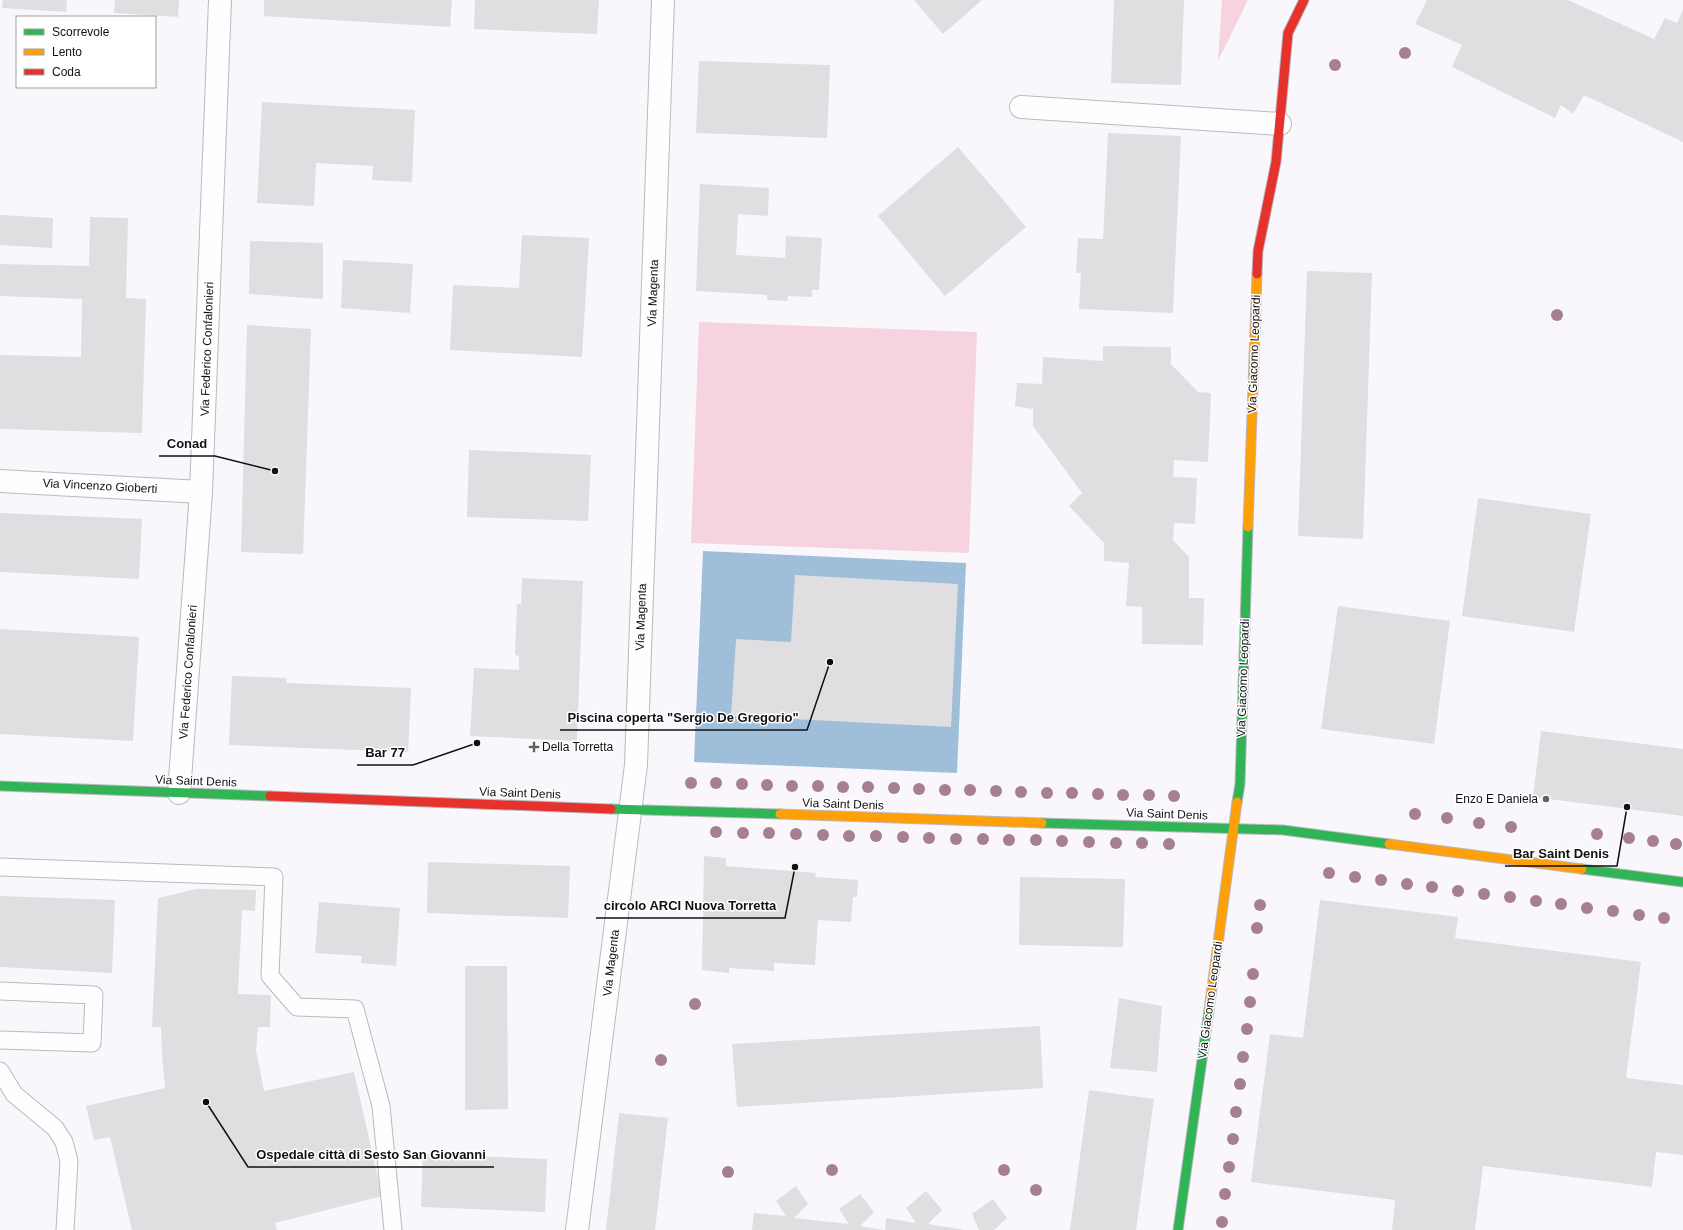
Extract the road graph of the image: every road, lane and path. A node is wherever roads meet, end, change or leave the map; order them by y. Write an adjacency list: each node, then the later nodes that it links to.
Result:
1 (220, 0): 7 (street, Via Federico Confalonieri)
2 (663, 0): 10 (street, Via Magenta)
3 (1304, 0): 5 (street, Via Giacomo Leopardi)
4 (1021, 107): 5 (street)
5 (1280, 124): 11 (street, Via Giacomo Leopardi)
6 (0, 481): 7 (street, Via Vincenzo Gioberti)
7 (201, 492): 9 (street, Via Federico Confalonieri)
8 (0, 786): 9 (street, Via Saint Denis)
9 (179, 792): 10 (street, Via Saint Denis)
10 (631, 809): 11 (street, Via Saint Denis); 19 (street, Via Magenta)
11 (1234, 828): 13 (street, Via Saint Denis); 20 (street, Via Giacomo Leopardi)
12 (0, 867): 18 (lane)
13 (1683, 882)
14 (0, 991): 15 (lane)
15 (0, 1040)
16 (0, 1071): 17 (lane)
17 (65, 1230)
18 (393, 1230)
19 (577, 1230)
20 (1178, 1230)

